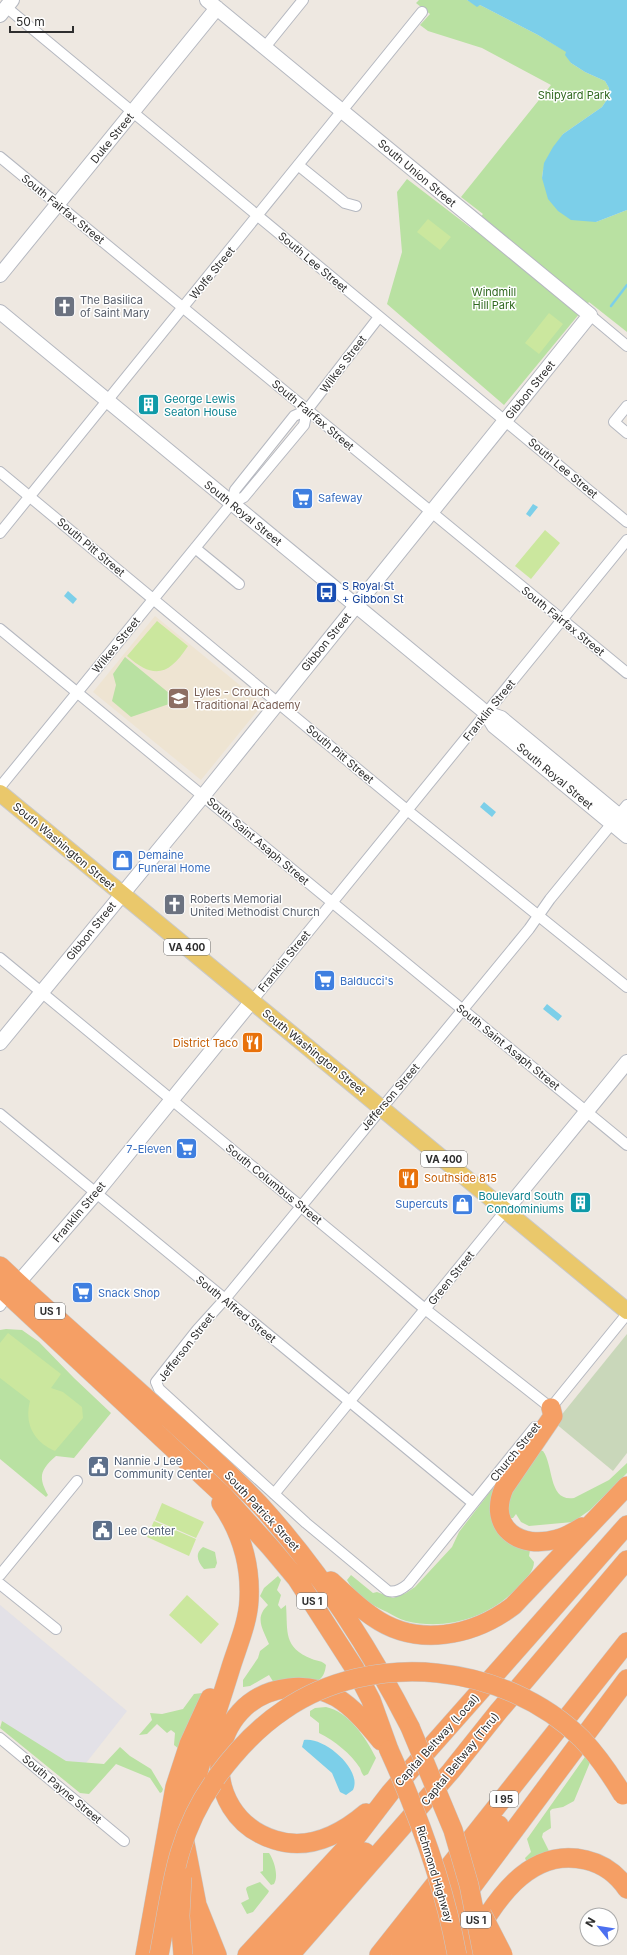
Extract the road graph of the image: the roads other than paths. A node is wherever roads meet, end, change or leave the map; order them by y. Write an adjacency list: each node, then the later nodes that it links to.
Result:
1 (303, 0): 5 (street)
2 (216, 3): 5 (street, South Union Street); 7 (street, Duke Street)
3 (5, 6): 7 (street, South Lee Street)
4 (422, 12): 6 (street, Wolfe Street)
5 (265, 47): 6 (street, South Union Street)
6 (342, 111): 9 (street, Wolfe Street); 16 (street, South Union Street)
7 (132, 113): 10 (street, Duke Street); 12 (street, South Lee Street)
8 (0, 157): 10 (street, South Fairfax Street)
9 (298, 165): 11 (street); 12 (street, Wolfe Street)
10 (58, 204): 13 (street, Duke Street); 14 (street, South Fairfax Street)
11 (356, 206)
12 (258, 215): 14 (street, Wolfe Street); 17 (street, South Lee Street)
13 (0, 275)
14 (183, 308): 19 (street, Wolfe Street); 21 (street, South Fairfax Street)
15 (0, 312): 19 (street, South Royal Street)
16 (590, 315): 18 (street, South Union Street); 22 (street, Gibbon Street)
17 (379, 317): 21 (street, Wilkes Street); 22 (street, South Lee Street)
18 (627, 346)
19 (107, 401): 25 (street, Wolfe Street); 26 (street, South Royal Street)
20 (627, 406): 23 (street)
21 (308, 410): 26 (street, Wilkes Street); 27 (street, South Fairfax Street)
22 (506, 420): 27 (street, Gibbon Street); 28 (street, South Lee Street)
23 (627, 433)
24 (0, 472): 25 (street, South Pitt Street)
25 (30, 497): 29 (street, Wolfe Street); 33 (street, South Pitt Street)
26 (232, 504): 31 (street, Wilkes Street); 34 (street, South Royal Street)
27 (431, 512): 34 (street, Gibbon Street); 35 (street, South Fairfax Street)
28 (627, 522)
29 (0, 533)
30 (627, 540): 35 (street, Franklin Street)
31 (195, 548): 32 (street); 33 (street, Wilkes Street)
32 (239, 584)
33 (153, 600): 38 (street, Wilkes Street); 39 (street, South Pitt Street)
34 (356, 606): 39 (street, Gibbon Street); 40 (street, South Royal Street)
35 (562, 620): 37 (street, South Fairfax Street); 40 (street, Franklin Street)
36 (0, 629): 38 (street, South Saint Asaph Street)
37 (627, 673)
38 (77, 693): 41 (street, Wilkes Street); 43 (street, South Saint Asaph Street)
39 (278, 702): 43 (street, Gibbon Street); 44 (street, South Pitt Street)
40 (486, 713): 44 (street, Franklin Street); 45 (street, South Royal Street)
41 (0, 787)
42 (0, 793): 47 (main road, South Washington Street / VA 400)
43 (203, 796): 47 (street, Gibbon Street); 48 (street, South Saint Asaph Street)
44 (407, 810): 48 (street, Franklin Street); 49 (street, South Pitt Street)
45 (621, 816): 46 (street, South Royal Street); 49 (street, Jefferson Street)
46 (627, 836)
47 (122, 894): 52 (street, Gibbon Street); 53 (main road, South Washington Street / VA 400)
48 (332, 902): 53 (street, Franklin Street); 54 (street, South Saint Asaph Street)
49 (540, 916): 51 (street, South Pitt Street); 54 (street, Jefferson Street)
50 (0, 958): 52 (street, South Columbus Street)
51 (627, 987)
52 (41, 993): 55 (street, Gibbon Street); 57 (street, South Columbus Street)
53 (252, 1001): 57 (street, Franklin Street); 58 (main road, South Washington Street / VA 400)
54 (462, 1010): 58 (street, Jefferson Street); 59 (street, South Saint Asaph Street)
55 (0, 1043)
56 (627, 1062): 59 (street, Green Street)
57 (171, 1100): 62 (street, Franklin Street); 63 (street, South Columbus Street)
58 (381, 1107): 63 (street, Jefferson Street); 64 (main road, South Washington Street / VA 400)
59 (586, 1111): 61 (street, South Saint Asaph Street); 64 (street, Green Street)
60 (0, 1114): 62 (street, South Alfred Street)
61 (627, 1145)
62 (96, 1193): 66 (street, Franklin Street); 67 (street, South Alfred Street)
63 (300, 1206): 67 (street, Jefferson Street); 68 (street, South Columbus Street)
64 (506, 1210): 68 (street, Green Street); 69 (main road, South Washington Street / VA 400)
65 (0, 1266): 66 (highway, South Patrick Street / US 1)
66 (7, 1293): 73 (highway, South Patrick Street / US 1); 80 (highway, South Patrick Street / US 1)
67 (225, 1299): 70 (street, Jefferson Street); 71 (street, South Alfred Street)
68 (425, 1309): 71 (street, Green Street); 72 (street, South Columbus Street)
69 (627, 1313): 72 (street, Church Street)
70 (159, 1389): 76 (street, South Patrick Street)
71 (350, 1402): 76 (street, Green Street); 77 (street, South Alfred Street)
72 (551, 1408): 77 (street, Church Street); 78 (highway)
73 (201, 1475): 91 (highway, South Patrick Street / US 1); 94 (highway)
74 (77, 1481): 82 (street)
75 (627, 1486): 78 (highway)
76 (274, 1494): 84 (street, South Patrick Street)
77 (473, 1503): 84 (street, Church Street)
78 (602, 1512): 80 (highway)
79 (627, 1525): 95 (highway, Capital Beltway (Local))
80 (301, 1553): 99 (highway, South Patrick Street / US 1, bridge)
81 (627, 1560): 89 (highway, Capital Beltway (Thru))
82 (0, 1575)
83 (0, 1584): 85 (street)
84 (401, 1589)
85 (56, 1629)
86 (627, 1642): 109 (highway, I 95)
87 (627, 1646): 110 (highway)
88 (627, 1679): 92 (highway, I 95)
89 (498, 1712): 107 (highway); 108 (highway, Capital Beltway (Thru))
90 (0, 1738): 98 (street, South Payne Street)
91 (389, 1750): 95 (highway); 113 (highway, Richmond Highway / US 1, bridge)
92 (556, 1773): 111 (highway, I 95); 112 (highway)
93 (213, 1783): 96 (highway, bridge); 102 (highway, bridge); 103 (highway, bridge)
94 (184, 1787): 97 (highway, bridge); 101 (highway)
95 (390, 1793): 106 (highway, Capital Beltway (Local))
96 (627, 1802)
97 (184, 1838): 104 (highway); 105 (highway)
98 (124, 1841)
99 (469, 1885): 115 (highway, US 1, bridge); 116 (highway, bridge)
100 (627, 1889): 114 (highway, bridge)
101 (144, 1955)
102 (159, 1955)
103 (183, 1955)
104 (198, 1955)
105 (217, 1955)
106 (247, 1955)
107 (267, 1955)
108 (290, 1955)
109 (379, 1955)
110 (401, 1955)
111 (422, 1955)
112 (440, 1955)
113 (457, 1955)
114 (464, 1955)
115 (482, 1955)
116 (503, 1955)

